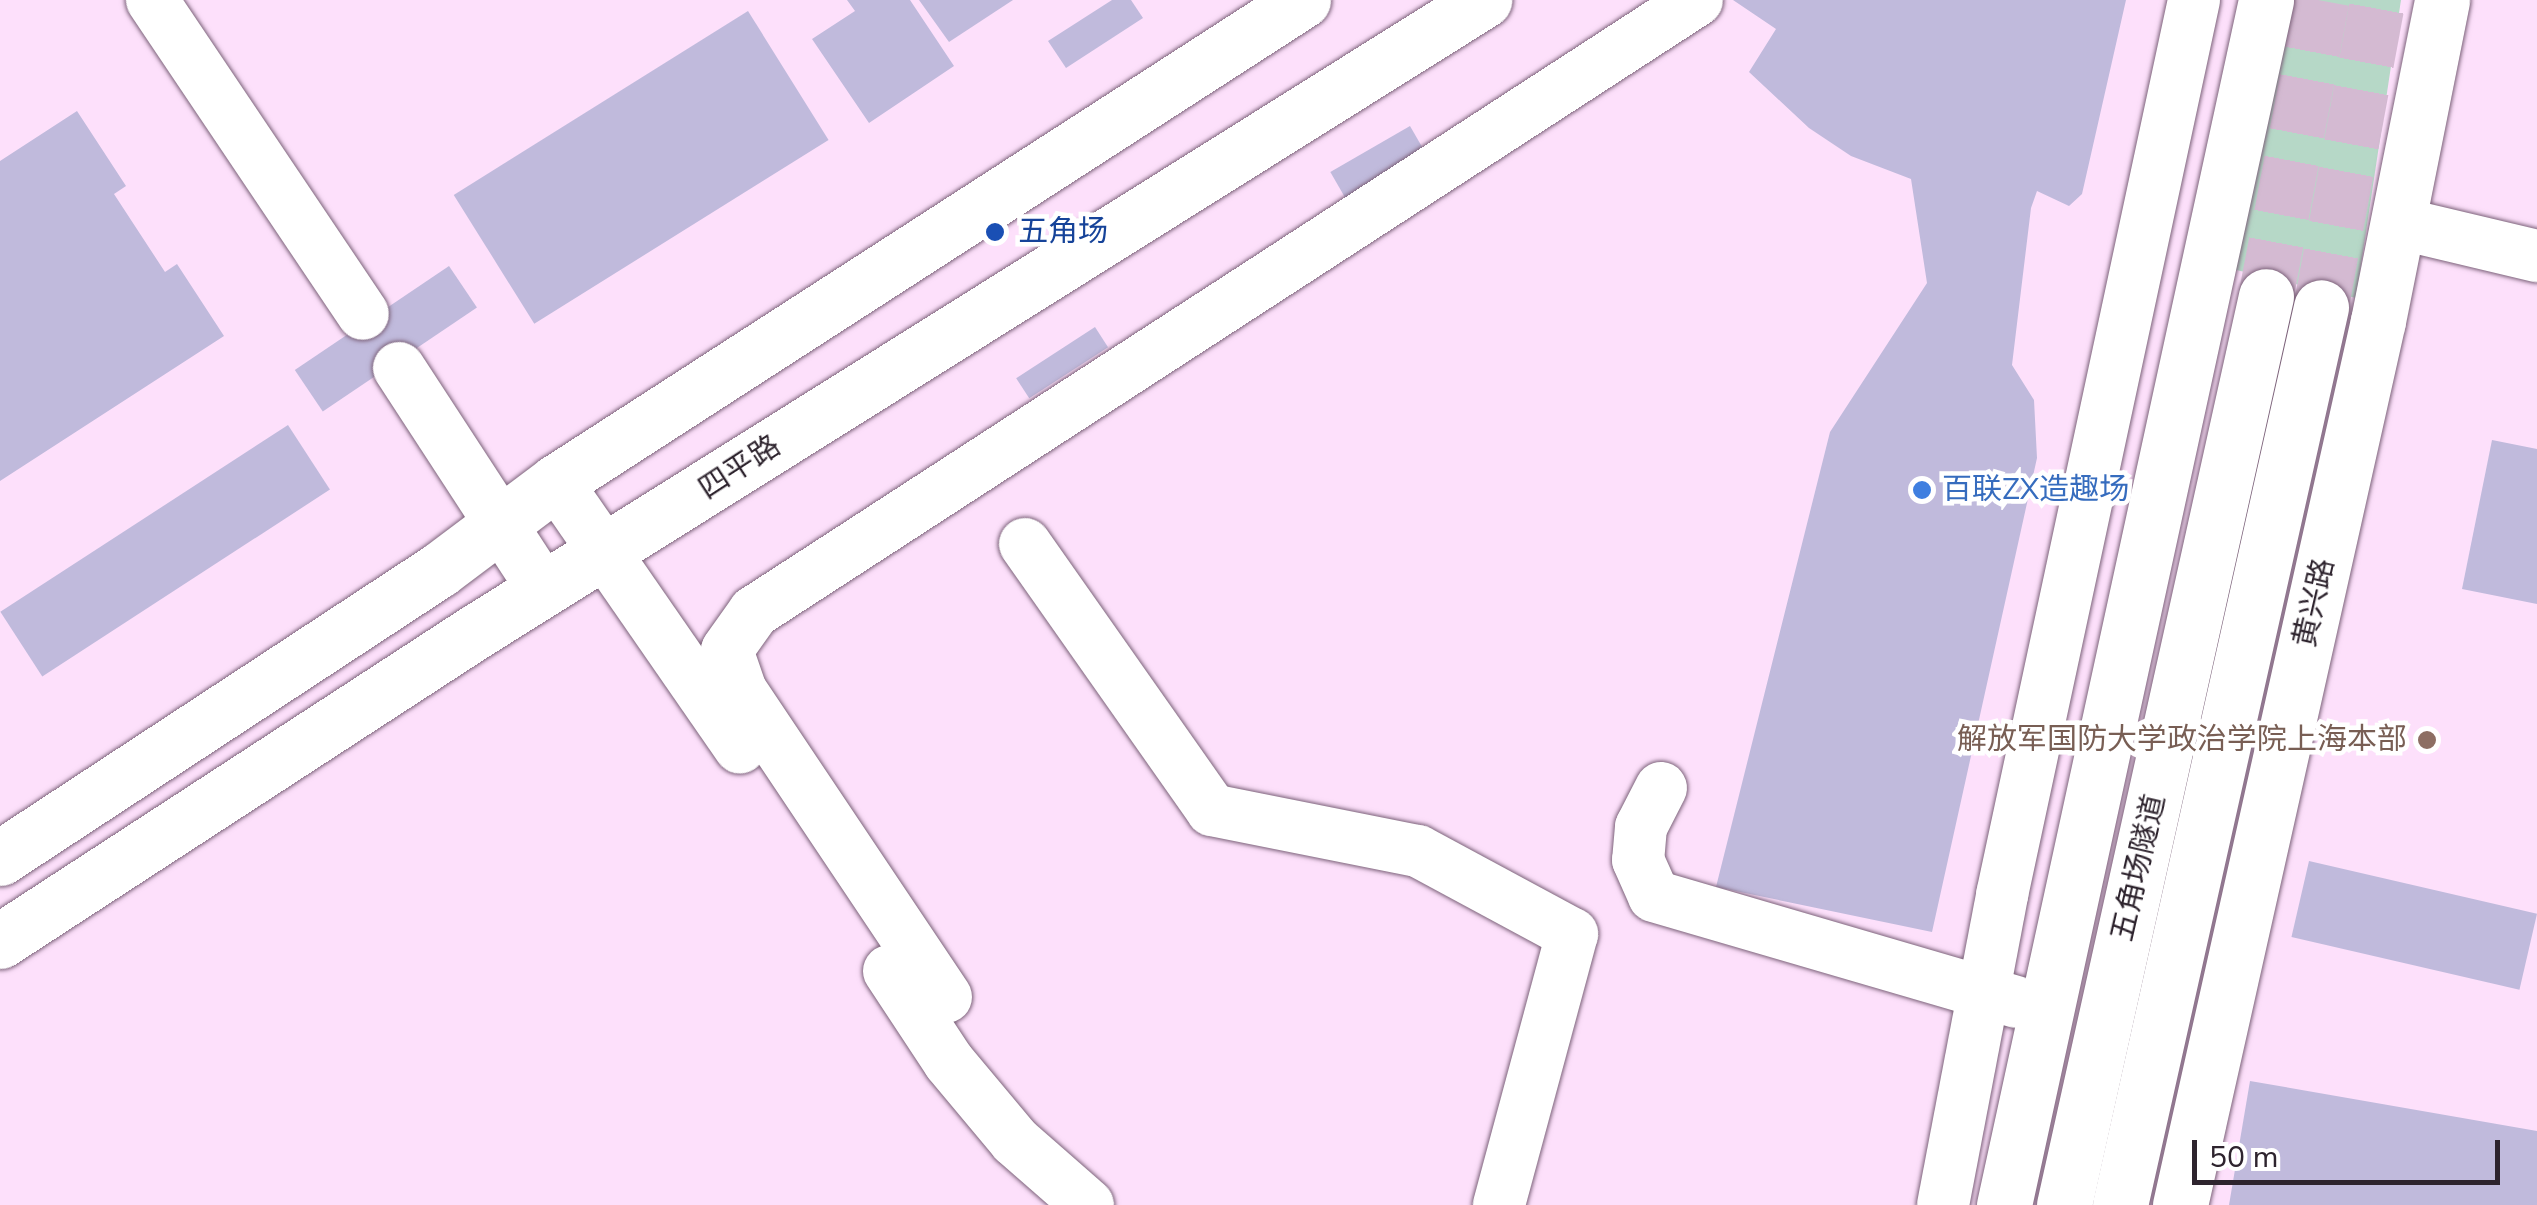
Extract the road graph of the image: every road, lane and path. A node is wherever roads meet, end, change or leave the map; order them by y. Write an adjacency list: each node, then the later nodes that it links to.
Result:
1 (152, 0): 12 (lane)
2 (1303, 0): 14 (main road)
3 (1484, 0): 17 (main road, 四平路)
4 (1698, 0): 23 (lane)
5 (2194, 0): 22 (lane)
6 (2266, 0): 24 (main road)
7 (2442, 0): 8 (main road, 黄兴路)
8 (2398, 222): 9 (lane); 31 (main road, 黄兴路)
9 (2537, 256)
10 (2266, 296): 29 (main road, 五角场隧道)
11 (2321, 307): 30 (main road, 五角场隧道)
12 (363, 314)
13 (398, 368): 15 (lane)
14 (556, 482): 15 (main road); 17 (lane)
15 (501, 523): 18 (lane); 20 (main road)
16 (1025, 544): 26 (lane)
17 (610, 552): 18 (main road, 四平路); 25 (lane)
18 (543, 589): 21 (main road, 四平路)
19 (1661, 788): 22 (lane)
20 (0, 858)
21 (0, 941)
22 (1983, 993): 24 (lane); 27 (lane)
23 (946, 997)
24 (2046, 1011): 28 (main road)
25 (1088, 1205)
26 (1500, 1205)
27 (1943, 1205)
28 (2004, 1205)
29 (2064, 1205)
30 (2120, 1205)
31 (2180, 1205)

